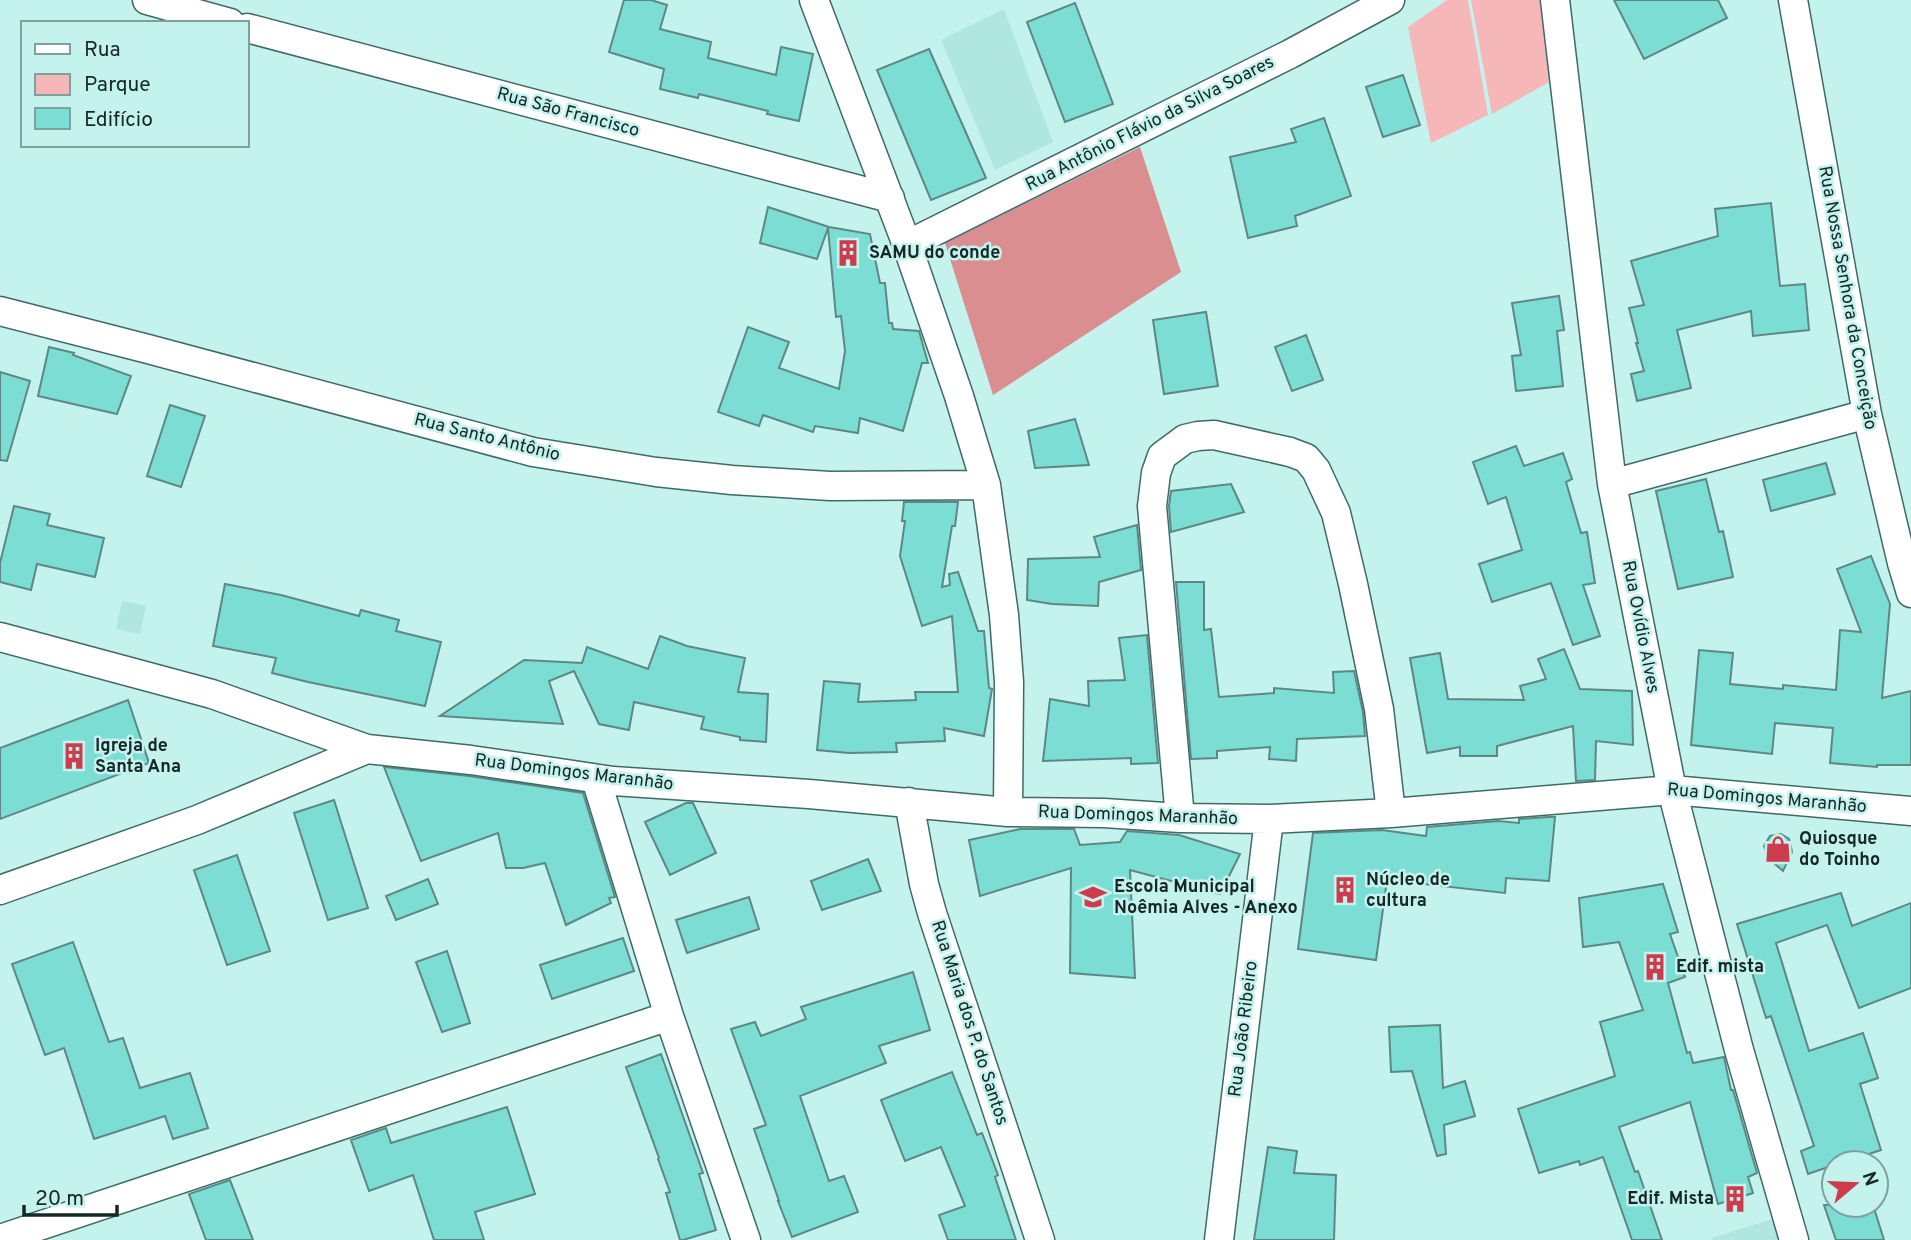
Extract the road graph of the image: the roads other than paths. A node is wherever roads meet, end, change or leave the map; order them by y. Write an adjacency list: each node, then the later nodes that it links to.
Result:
1 (147, 0): 6 (street)
2 (814, 0): 8 (street)
3 (1390, 0): 9 (street, Rua Antônio Flávio da Silva Soares)
4 (1555, 0): 12 (street, Rua Ovídio Alves)
5 (1793, 0): 11 (street, Rua Nossa Senhora da Conceição)
6 (223, 21)
7 (248, 27): 8 (street, Rua São Francisco)
8 (890, 198): 9 (street)
9 (907, 245): 13 (street)
10 (0, 311): 13 (street, Rua Santo Antônio)
11 (1867, 414): 12 (street); 14 (street, Rua Nossa Senhora da Conceição)
12 (1612, 484): 18 (street, Rua Ovídio Alves)
13 (986, 485): 21 (street)
14 (1911, 593)
15 (0, 636): 16 (street, Rua Domingos Maranhão)
16 (367, 749): 17 (street, Rua Domingos Maranhão); 25 (street)
17 (596, 779): 19 (street, Rua Domingos Maranhão); 26 (street)
18 (1672, 789): 20 (street, Rua Domingos Maranhão); 22 (street, Rua Domingos Maranhão); 31 (street, Rua Ovídio Alves)
19 (909, 802): 21 (street, Rua Domingos Maranhão); 29 (street, Rua Maria dos P. do Santos)
20 (1911, 811)
21 (1008, 812): 23 (street, Rua Domingos Maranhão)
22 (1391, 813): 23 (street); 24 (street, Rua Domingos Maranhão)
23 (1180, 818): 24 (street, Rua Domingos Maranhão)
24 (1269, 818): 30 (street, Rua João Ribeiro)
25 (0, 890)
26 (669, 1016): 27 (street); 28 (street)
27 (0, 1239)
28 (746, 1240)
29 (1040, 1240)
30 (1219, 1240)
31 (1794, 1240)

